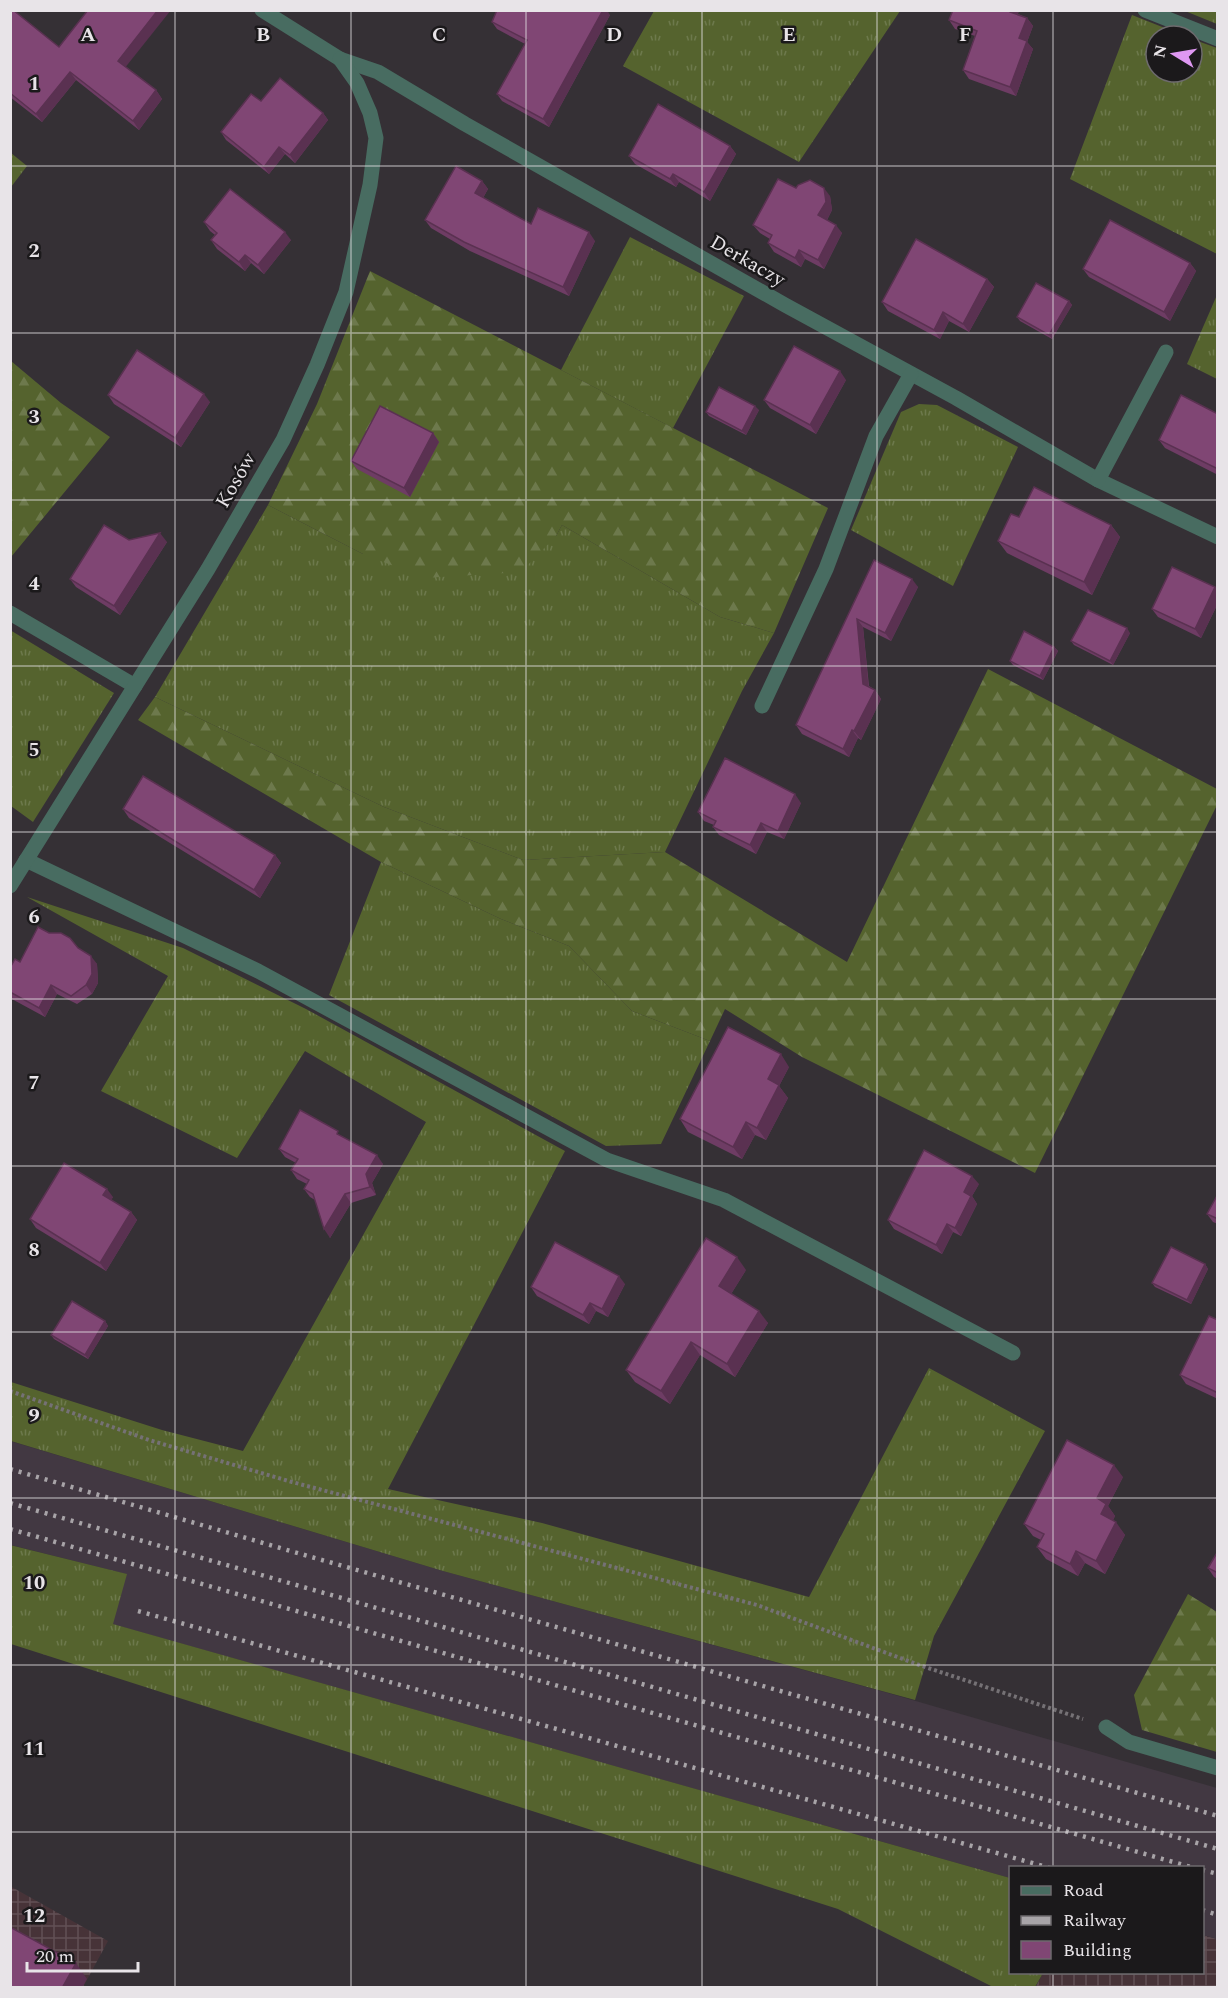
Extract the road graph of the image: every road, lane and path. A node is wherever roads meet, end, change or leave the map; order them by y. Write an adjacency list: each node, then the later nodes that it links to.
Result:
1 (262, 10): 4 (street, Derkaczy)
2 (1146, 10): 3 (street)
3 (1218, 39)
4 (340, 60): 6 (street, Derkaczy); 10 (street, Kosów)
5 (1166, 352): 7 (street)
6 (911, 374): 7 (street, Derkaczy); 11 (street)
7 (1098, 480): 8 (street, Derkaczy)
8 (1218, 537)
9 (10, 613): 10 (street)
10 (135, 686): 12 (street, Kosów)
11 (762, 706)
12 (26, 860): 13 (street, Kosów); 14 (street)
13 (10, 886)
14 (1013, 1353)
15 (10, 1391): 16 (path)
16 (1106, 1727): 17 (street)
17 (1218, 1768)

